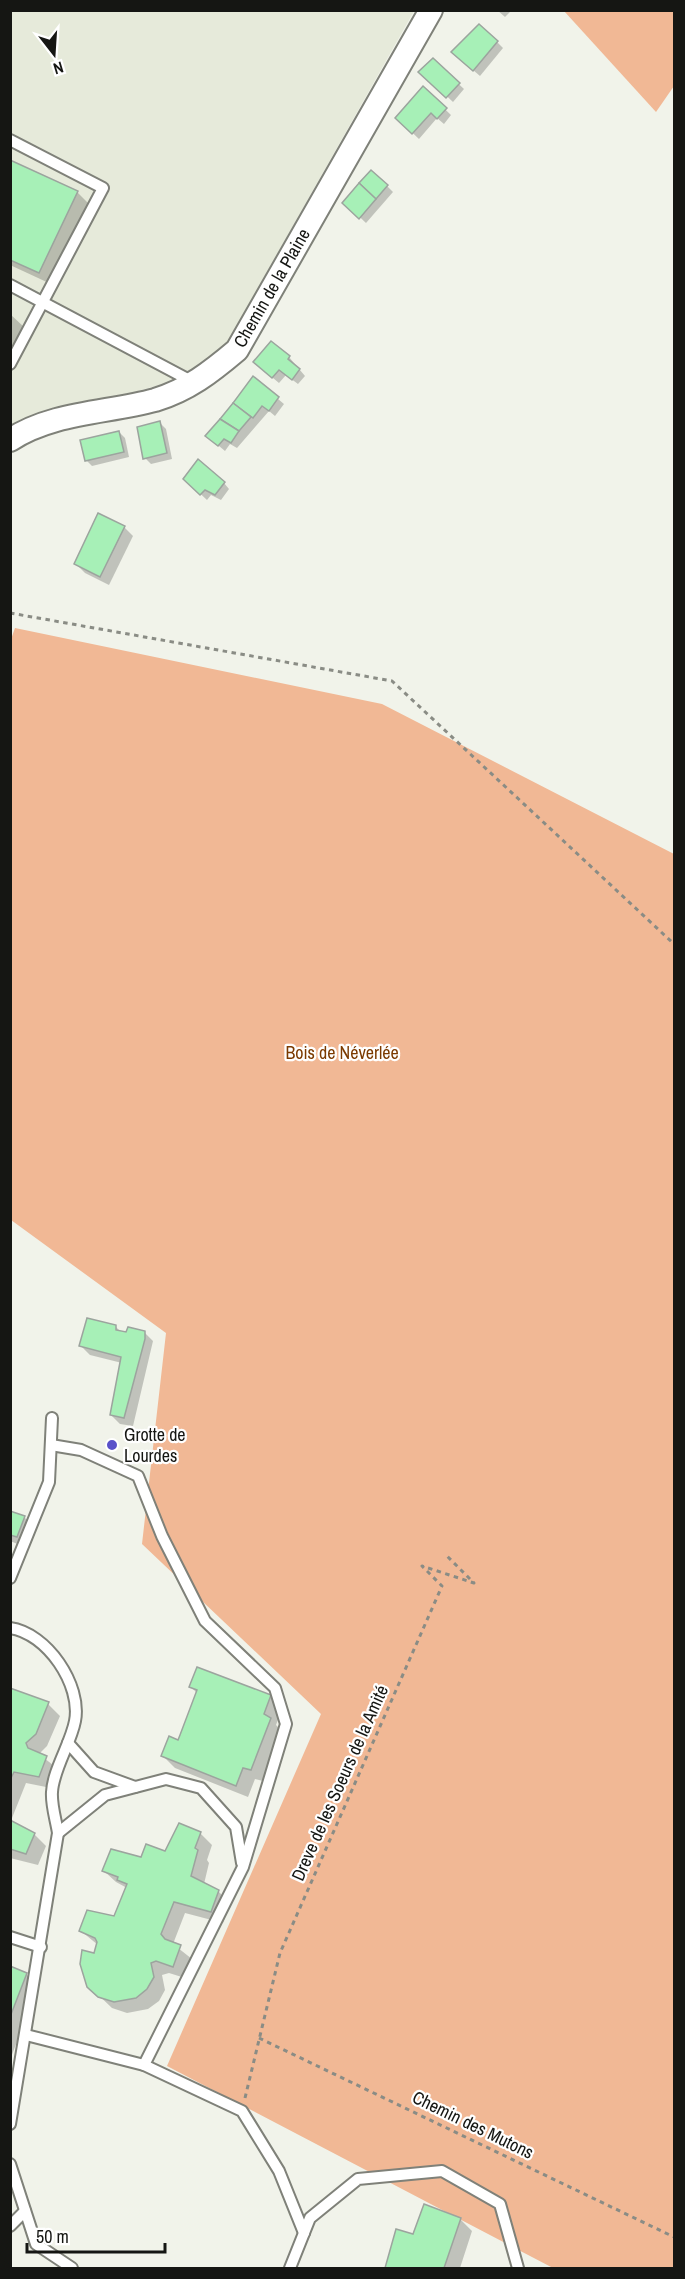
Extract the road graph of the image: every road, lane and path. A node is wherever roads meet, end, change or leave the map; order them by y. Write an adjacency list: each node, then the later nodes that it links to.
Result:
1 (431, 10): 6 (street, Chemin de la Plaine)
2 (10, 141): 4 (lane)
3 (10, 285): 4 (lane)
4 (45, 302): 5 (lane); 6 (lane)
5 (10, 364)
6 (196, 384): 7 (street, Chemin de la Plaine)
7 (10, 440)
8 (10, 613): 9 (path)
9 (675, 944)
10 (52, 1418): 11 (lane)
11 (51, 1445): 13 (lane); 18 (lane)
12 (447, 1556): 22 (path, Dreve de les Soeurs de la Amité)
13 (10, 1578)
14 (10, 1628): 15 (lane)
15 (68, 1743): 16 (lane); 17 (lane)
16 (135, 1787): 17 (lane); 18 (lane)
17 (58, 1833): 20 (lane)
18 (243, 1867): 23 (lane)
19 (10, 1937): 20 (lane)
20 (41, 1947): 21 (lane)
21 (26, 2034): 23 (lane); 25 (lane)
22 (260, 2038): 24 (path, Dreve de les Soeurs de la Amité); 30 (path, Chemin des Mutons)
23 (144, 2065): 24 (lane)
24 (242, 2111): 29 (lane)
25 (10, 2124)
26 (10, 2164): 27 (lane)
27 (25, 2211): 28 (lane); 31 (lane)
28 (10, 2226)
29 (304, 2233): 32 (lane); 33 (lane)
30 (675, 2237)
31 (72, 2268)
32 (290, 2268)
33 (518, 2268)

